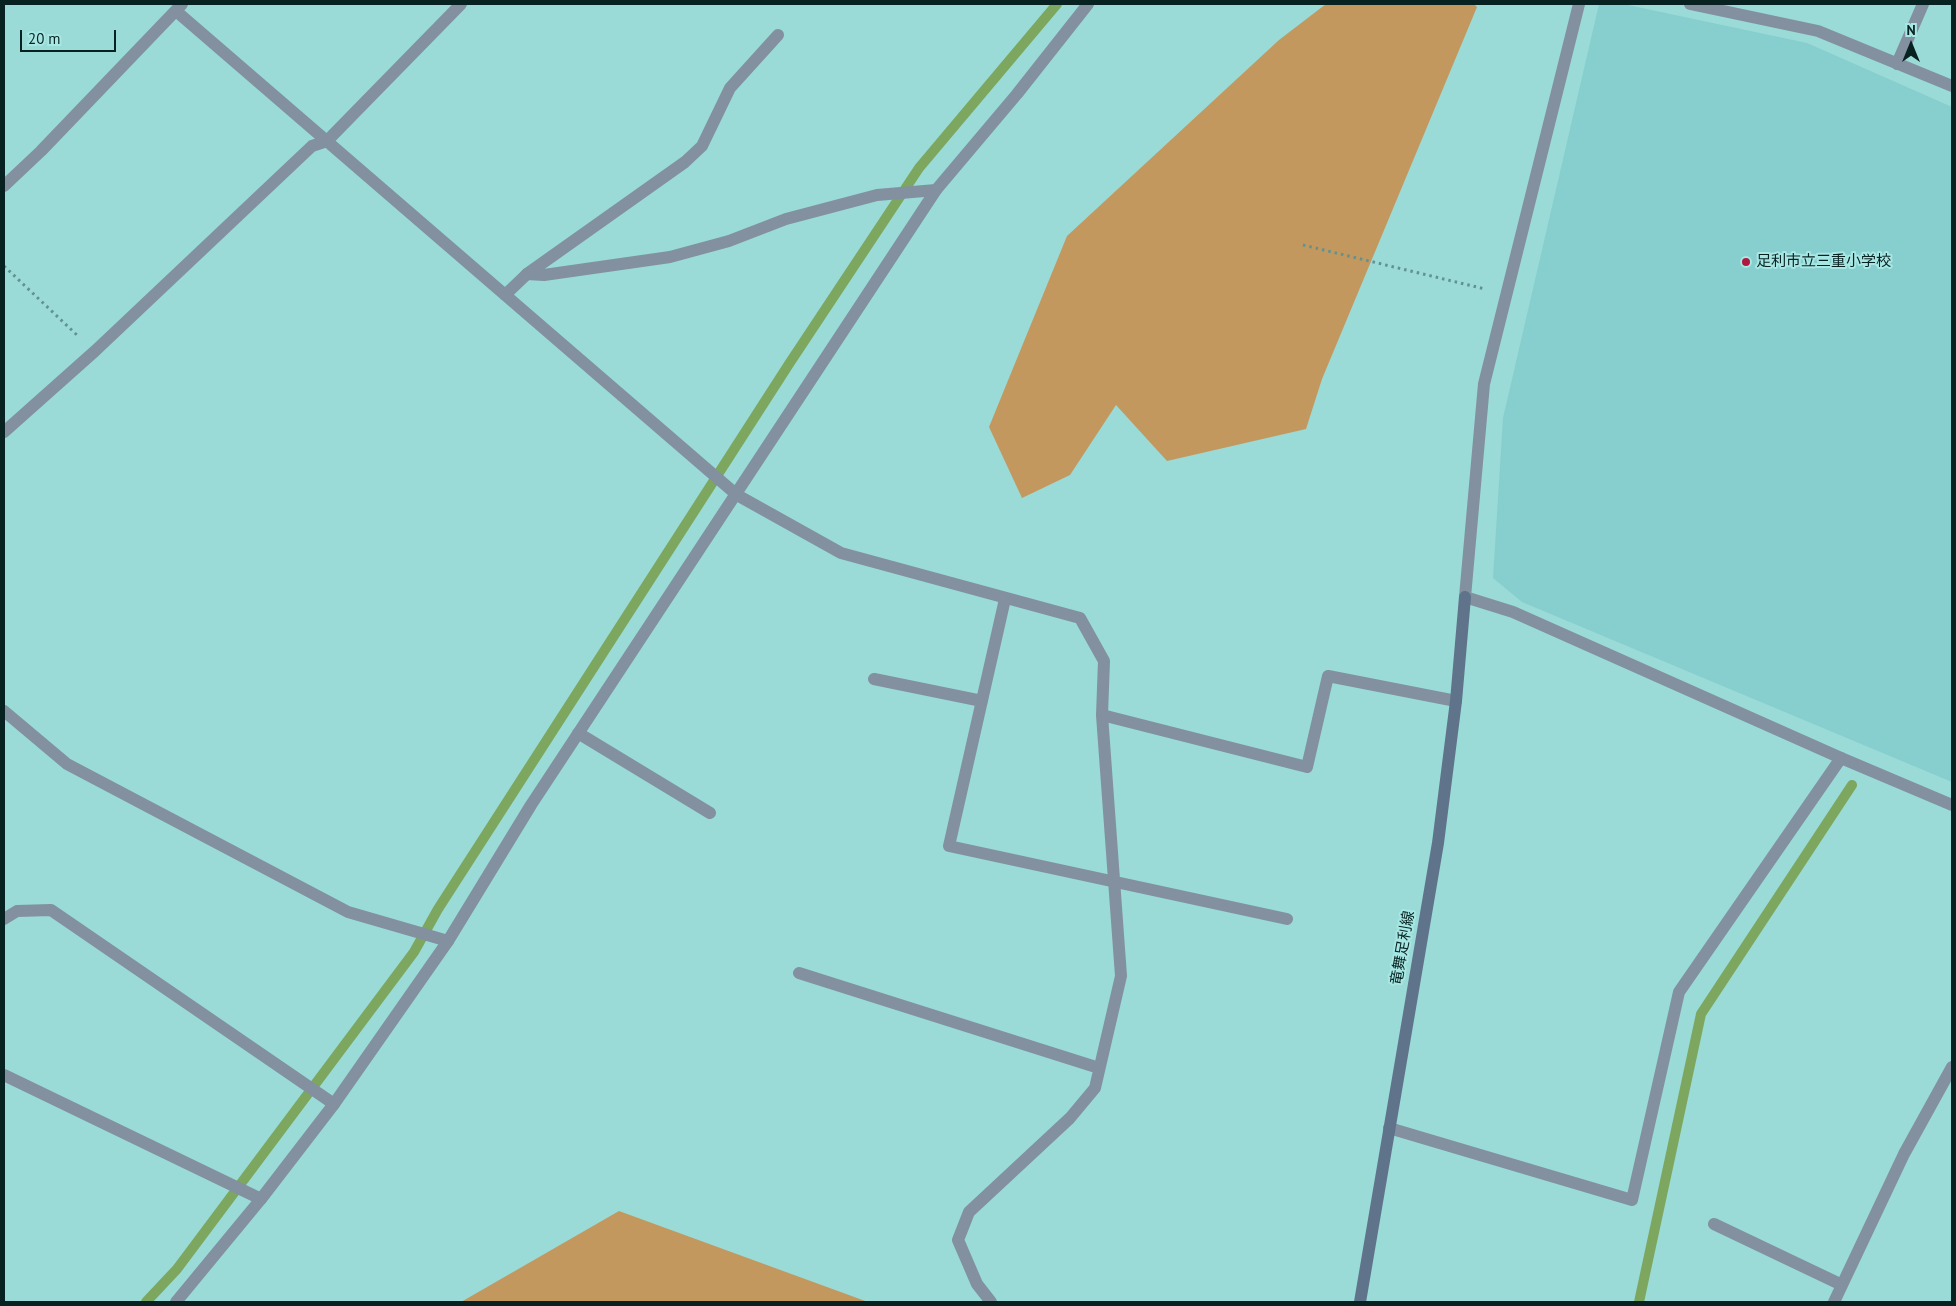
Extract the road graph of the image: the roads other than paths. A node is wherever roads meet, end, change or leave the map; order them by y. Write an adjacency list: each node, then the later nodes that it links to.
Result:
1 (461, 4): 10 (street)
2 (1088, 4): 12 (street)
3 (1579, 4): 17 (street)
4 (1690, 4): 8 (street)
5 (1923, 4): 8 (street)
6 (179, 7): 10 (street); 11 (street)
7 (778, 35): 13 (street)
8 (1897, 64): 9 (street)
9 (1952, 86)
10 (327, 141): 14 (street); 15 (street)
11 (4, 186)
12 (936, 190): 13 (street); 16 (street)
13 (527, 274): 14 (street)
14 (505, 294): 16 (street)
15 (4, 432)
16 (736, 495): 18 (street); 24 (street)
17 (1465, 597): 21 (main road, 竜舞足利線); 25 (street)
18 (1004, 599): 20 (street); 23 (street)
19 (874, 678): 20 (street)
20 (982, 701): 28 (street)
21 (1456, 701): 23 (street); 37 (main road, 竜舞足利線)
22 (4, 711): 31 (street)
23 (1102, 715): 28 (street)
24 (578, 733): 27 (street); 31 (street)
25 (1841, 758): 26 (street); 37 (street)
26 (1952, 805)
27 (710, 813)
28 (1114, 882): 30 (street); 34 (street)
29 (4, 919): 36 (street)
30 (1287, 919)
31 (448, 941): 36 (street)
32 (799, 972): 34 (street)
33 (1952, 1067): 40 (street)
34 (1099, 1068): 42 (street)
35 (4, 1075): 38 (street)
36 (334, 1104): 38 (street)
37 (1389, 1128): 43 (main road, 竜舞足利線)
38 (261, 1199): 41 (street)
39 (1714, 1224): 40 (street)
40 (1842, 1285): 44 (street)
41 (176, 1302)
42 (991, 1302)
43 (1360, 1302)
44 (1834, 1302)

